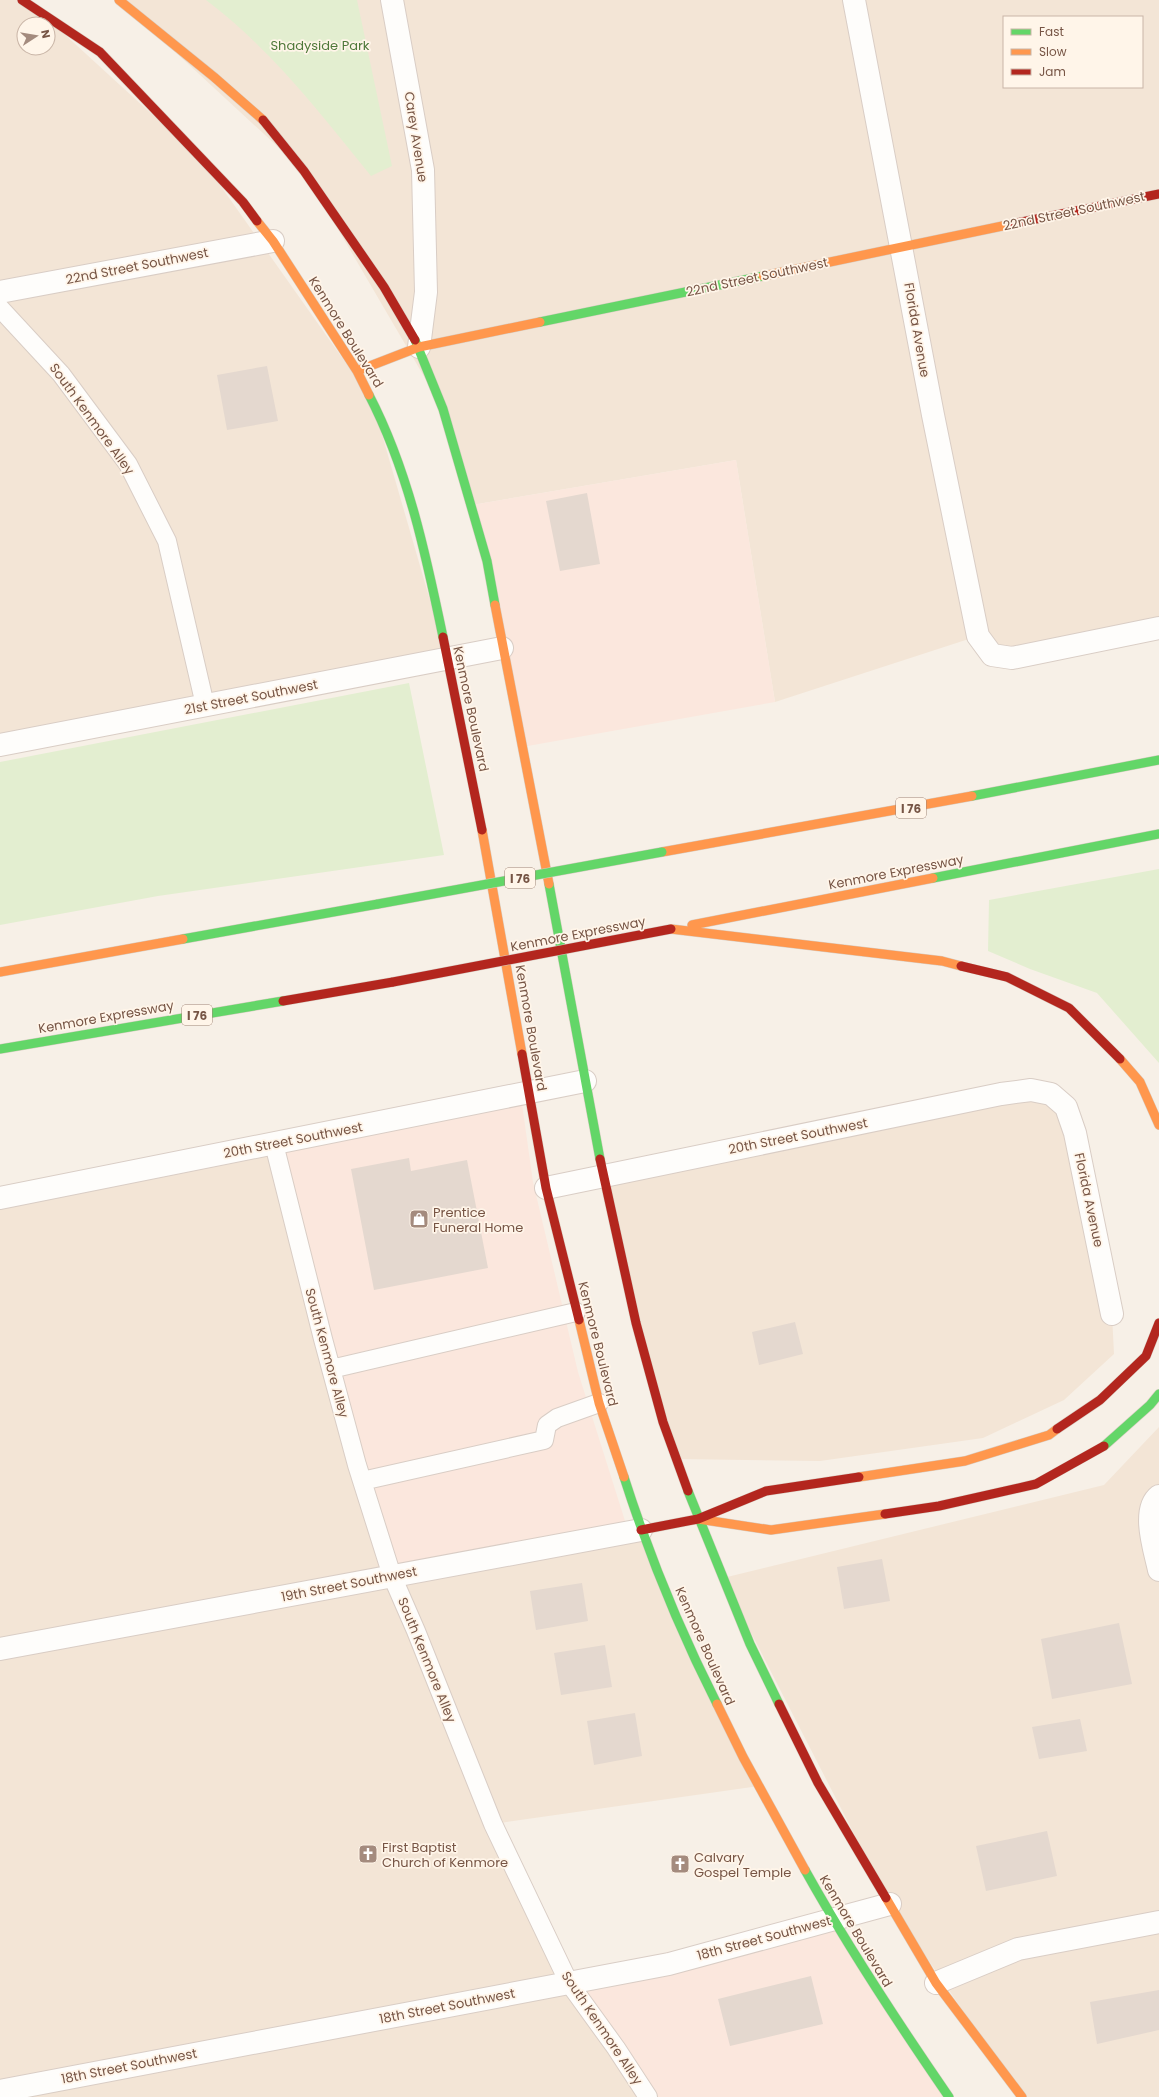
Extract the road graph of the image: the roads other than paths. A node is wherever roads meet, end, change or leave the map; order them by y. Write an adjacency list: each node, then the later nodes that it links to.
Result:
1 (22, 0): 6 (main road, Kenmore Boulevard)
2 (119, 0): 10 (main road)
3 (392, 0): 10 (street, Carey Avenue)
4 (854, 0): 7 (street, Florida Avenue)
5 (1159, 194): 7 (main road, 22nd Street Southwest)
6 (273, 240): 8 (street, 22nd Street Southwest); 11 (main road, Kenmore Boulevard)
7 (902, 246): 10 (main road, 22nd Street Southwest); 12 (street, Florida Avenue)
8 (0, 292)
9 (0, 308): 15 (lane, South Kenmore Alley)
10 (419, 347): 11 (main road, 22nd Street Southwest); 13 (main road)
11 (357, 371): 14 (main road, Kenmore Boulevard)
12 (1159, 628)
13 (502, 648): 14 (street, 21st Street Southwest); 22 (main road)
14 (447, 659): 15 (street, 21st Street Southwest); 23 (main road, Kenmore Boulevard)
15 (205, 705): 16 (street, 21st Street Southwest)
16 (0, 745)
17 (1159, 760): 20 (main road, I 76, bridge)
18 (1159, 834): 19 (main road, Kenmore Expressway / I 76)
19 (671, 929): 21 (main road, Kenmore Expressway / I 76, bridge); 25 (main road)
20 (0, 972)
21 (0, 1049)
22 (585, 1081): 23 (street, 20th Street Southwest); 27 (main road)
23 (529, 1092): 26 (street, 20th Street Southwest); 28 (main road, Kenmore Boulevard)
24 (1051, 1094): 27 (street, 20th Street Southwest); 31 (street, Florida Avenue)
25 (1159, 1125)
26 (274, 1144): 29 (street, 20th Street Southwest); 33 (lane, South Kenmore Alley)
27 (603, 1175): 28 (street, 20th Street Southwest); 38 (main road)
28 (546, 1188): 30 (main road, Kenmore Boulevard)
29 (0, 1198)
30 (576, 1312): 33 (lane); 35 (main road, Kenmore Boulevard)
31 (1112, 1314)
32 (1159, 1323): 38 (main road)
33 (331, 1369): 36 (lane, South Kenmore Alley)
34 (1159, 1394): 38 (main road)
35 (599, 1403): 36 (lane); 39 (main road, Kenmore Boulevard)
36 (362, 1481): 41 (lane, South Kenmore Alley)
37 (1158, 1497): 40 (street)
38 (698, 1519): 39 (main road, 19th Street Southwest); 43 (main road)
39 (640, 1530): 41 (street, 19th Street Southwest); 44 (main road, Kenmore Boulevard)
40 (1159, 1570)
41 (392, 1576): 42 (street, 19th Street Southwest); 46 (lane, South Kenmore Alley)
42 (0, 1649)
43 (890, 1904): 44 (street, 18th Street Southwest); 47 (main road)
44 (833, 1920): 46 (street, 18th Street Southwest); 50 (main road, Kenmore Boulevard)
45 (1159, 1922): 47 (street)
46 (569, 1983): 48 (street, 18th Street Southwest); 49 (lane, South Kenmore Alley)
47 (936, 1983): 51 (main road)
48 (0, 2091)
49 (648, 2097)
50 (949, 2097)
51 (1022, 2097)

